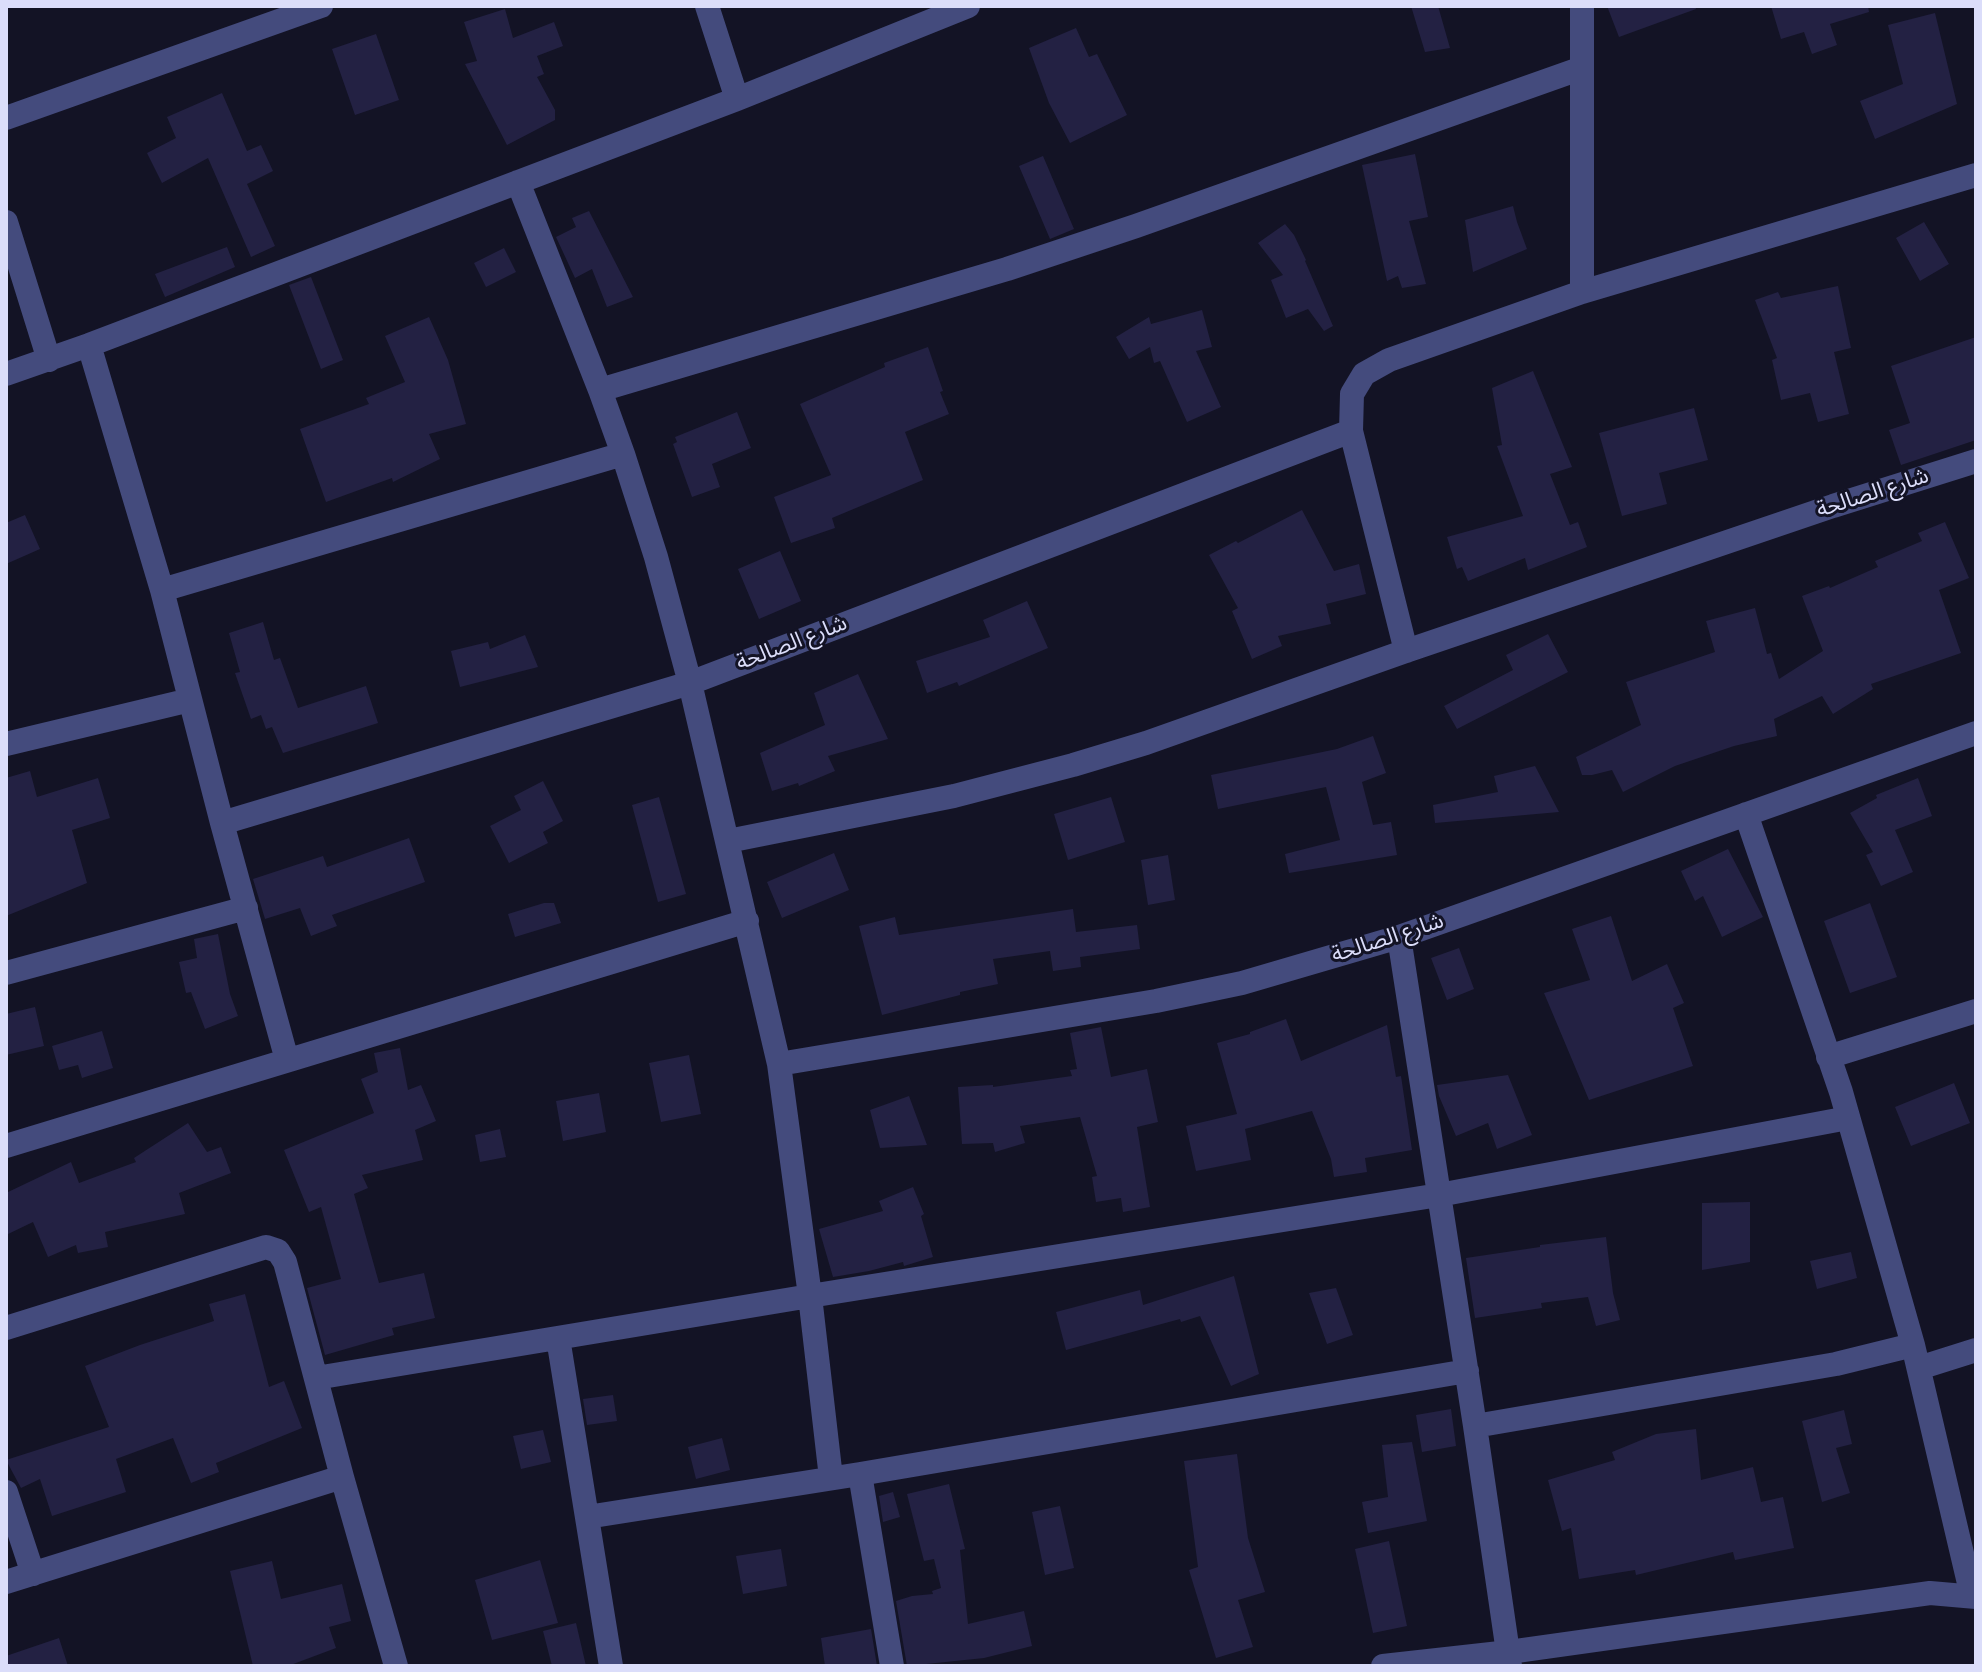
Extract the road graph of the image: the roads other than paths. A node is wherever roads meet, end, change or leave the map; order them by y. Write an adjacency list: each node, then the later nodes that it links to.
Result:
1 (321, 6): 7 (street)
2 (707, 6): 6 (street)
3 (968, 6): 6 (street)
4 (1582, 6): 5 (street)
5 (1582, 68): 11 (street); 15 (street)
6 (737, 99): 9 (street)
7 (6, 118)
8 (1976, 175): 11 (street)
9 (518, 182): 12 (street); 15 (street)
10 (6, 222): 13 (street)
11 (1582, 292): 16 (street)
12 (89, 345): 13 (street); 19 (street)
13 (49, 360): 14 (street)
14 (6, 374)
15 (600, 390): 17 (street)
16 (1351, 431): 20 (street); 21 (street, شارع الصالحة)
17 (623, 454): 19 (street); 21 (street)
18 (1976, 461): 20 (street, شارع الصالحة)
19 (162, 590): 22 (street)
20 (1406, 651): 27 (street, شارع الصالحة)
21 (690, 683): 26 (street, شارع الصالحة); 27 (street)
22 (190, 700): 24 (street); 26 (street)
23 (1976, 733): 25 (street, شارع الصالحة)
24 (6, 744)
25 (1746, 814): 30 (street, شارع الصالحة); 33 (street)
26 (222, 823): 28 (street)
27 (728, 841): 29 (street)
28 (246, 908): 31 (street); 34 (street)
29 (747, 921): 34 (street); 35 (street)
30 (1399, 937): 35 (street, شارع الصالحة); 38 (street)
31 (6, 973)
32 (1976, 1011): 33 (street)
33 (1828, 1057): 36 (street)
34 (287, 1060): 37 (street)
35 (779, 1064): 39 (street)
36 (1848, 1118): 38 (street); 43 (street)
37 (6, 1146)
38 (1439, 1195): 39 (street); 44 (street)
39 (810, 1296): 41 (street); 49 (street)
40 (6, 1328): 45 (street)
41 (558, 1338): 45 (street); 51 (street)
42 (1976, 1350): 43 (street)
43 (1916, 1357): 46 (street); 54 (street)
44 (1467, 1371): 46 (street); 47 (street)
45 (316, 1378): 48 (street)
46 (1475, 1426): 55 (street)
47 (860, 1474): 49 (street); 58 (street)
48 (342, 1477): 52 (street); 56 (street)
49 (831, 1478): 51 (street)
50 (6, 1492): 52 (street)
51 (587, 1517): 57 (street)
52 (33, 1574): 53 (street)
53 (6, 1582)
54 (1974, 1596): 55 (street)
55 (1510, 1659): 59 (street)
56 (396, 1666)
57 (611, 1666)
58 (892, 1666)
59 (1383, 1666)

